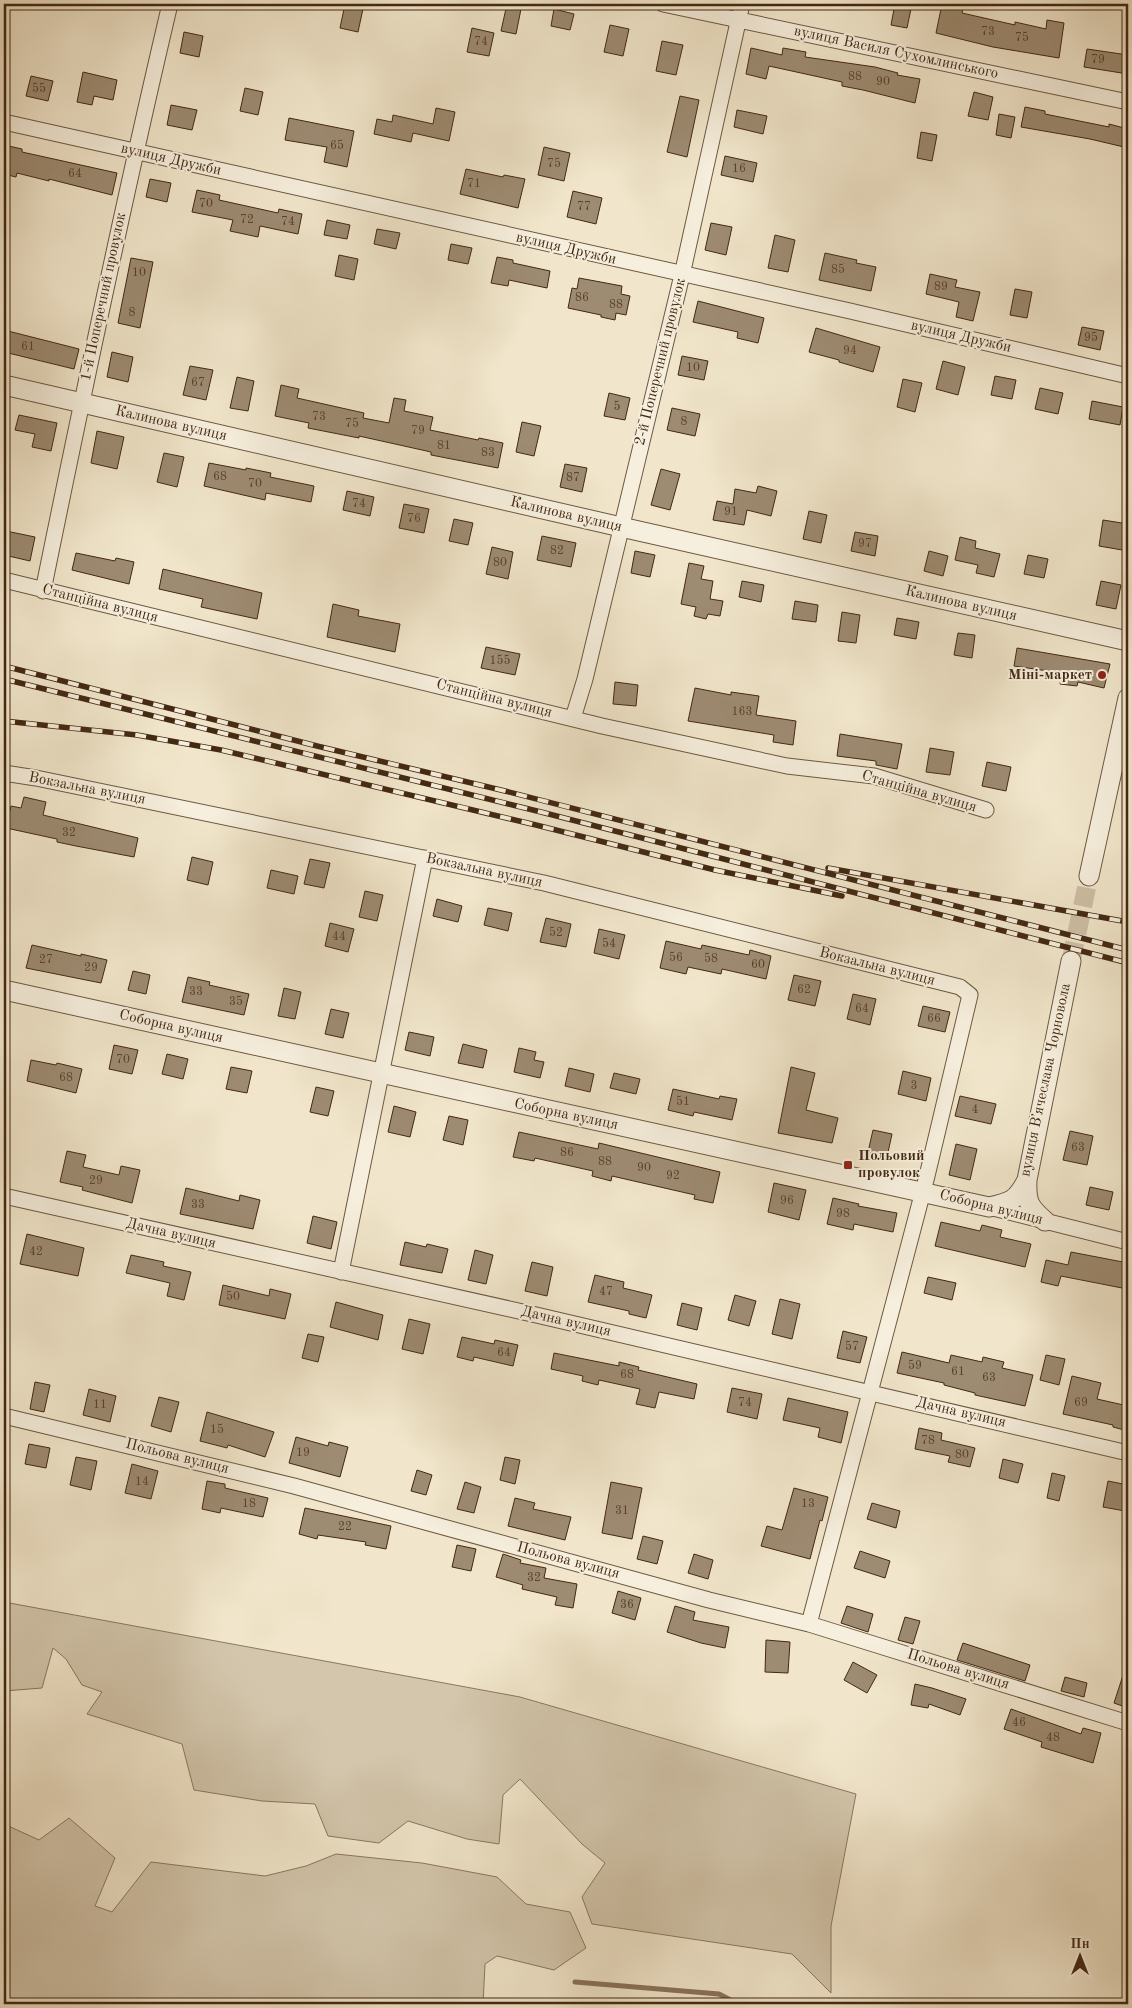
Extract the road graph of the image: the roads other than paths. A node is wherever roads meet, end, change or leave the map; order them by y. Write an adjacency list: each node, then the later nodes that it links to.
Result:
1 (170, 4): 7 (street, 1-й Поперечний провулок)
2 (663, 4): 4 (street, вулиця Василя Сухомлинського)
3 (742, 4): 4 (street, 2-й Поперечний провулок)
4 (738, 20): 5 (street, вулиця Василя Сухомлинського); 8 (street, 2-й Поперечний провулок)
5 (1128, 102)
6 (4, 122): 7 (street, вулиця Дружби)
7 (135, 152): 8 (street, вулиця Дружби); 11 (street, 1-й Поперечний провулок)
8 (682, 275): 9 (street, вулиця Дружби); 12 (street, 2-й Поперечний провулок)
9 (1128, 376)
10 (4, 385): 11 (street, Калинова вулиця)
11 (81, 403): 12 (street, Калинова вулиця); 14 (street, 1-й Поперечний провулок)
12 (620, 527): 15 (street, Калинова вулиця); 17 (street, 2-й Поперечний провулок)
13 (4, 580): 14 (street, Станційна вулиця)
14 (43, 591): 17 (street, Станційна вулиця)
15 (1128, 641)
16 (1128, 698): 21 (street)
17 (572, 718): 19 (street, Станційна вулиця)
18 (4, 773): 20 (street, Вокзальна вулиця)
19 (986, 810)
20 (425, 858): 24 (street); 26 (street, Вокзальна вулиця)
21 (1089, 876)
22 (1071, 961): 25 (street, вулиця Вʼячеслава Чорновола)
23 (4, 990): 24 (street, Соборна вулиця)
24 (382, 1074): 26 (street, Соборна вулиця); 31 (street)
25 (1027, 1180): 28 (street, вулиця Вʼячеслава Чорновола); 29 (street)
26 (923, 1191): 28 (street, Соборна вулиця); 32 (street)
27 (4, 1196): 31 (street, Дачна вулиця)
28 (989, 1207): 29 (street, Соборна вулиця)
29 (1046, 1221): 30 (street, Соборна вулиця)
30 (1128, 1242)
31 (341, 1272): 32 (street, Дачна вулиця)
32 (870, 1392): 34 (street, Дачна вулиця); 35 (street)
33 (4, 1416): 35 (street, Польова вулиця)
34 (1128, 1452)
35 (809, 1624): 36 (street, Польова вулиця)
36 (1128, 1723)

